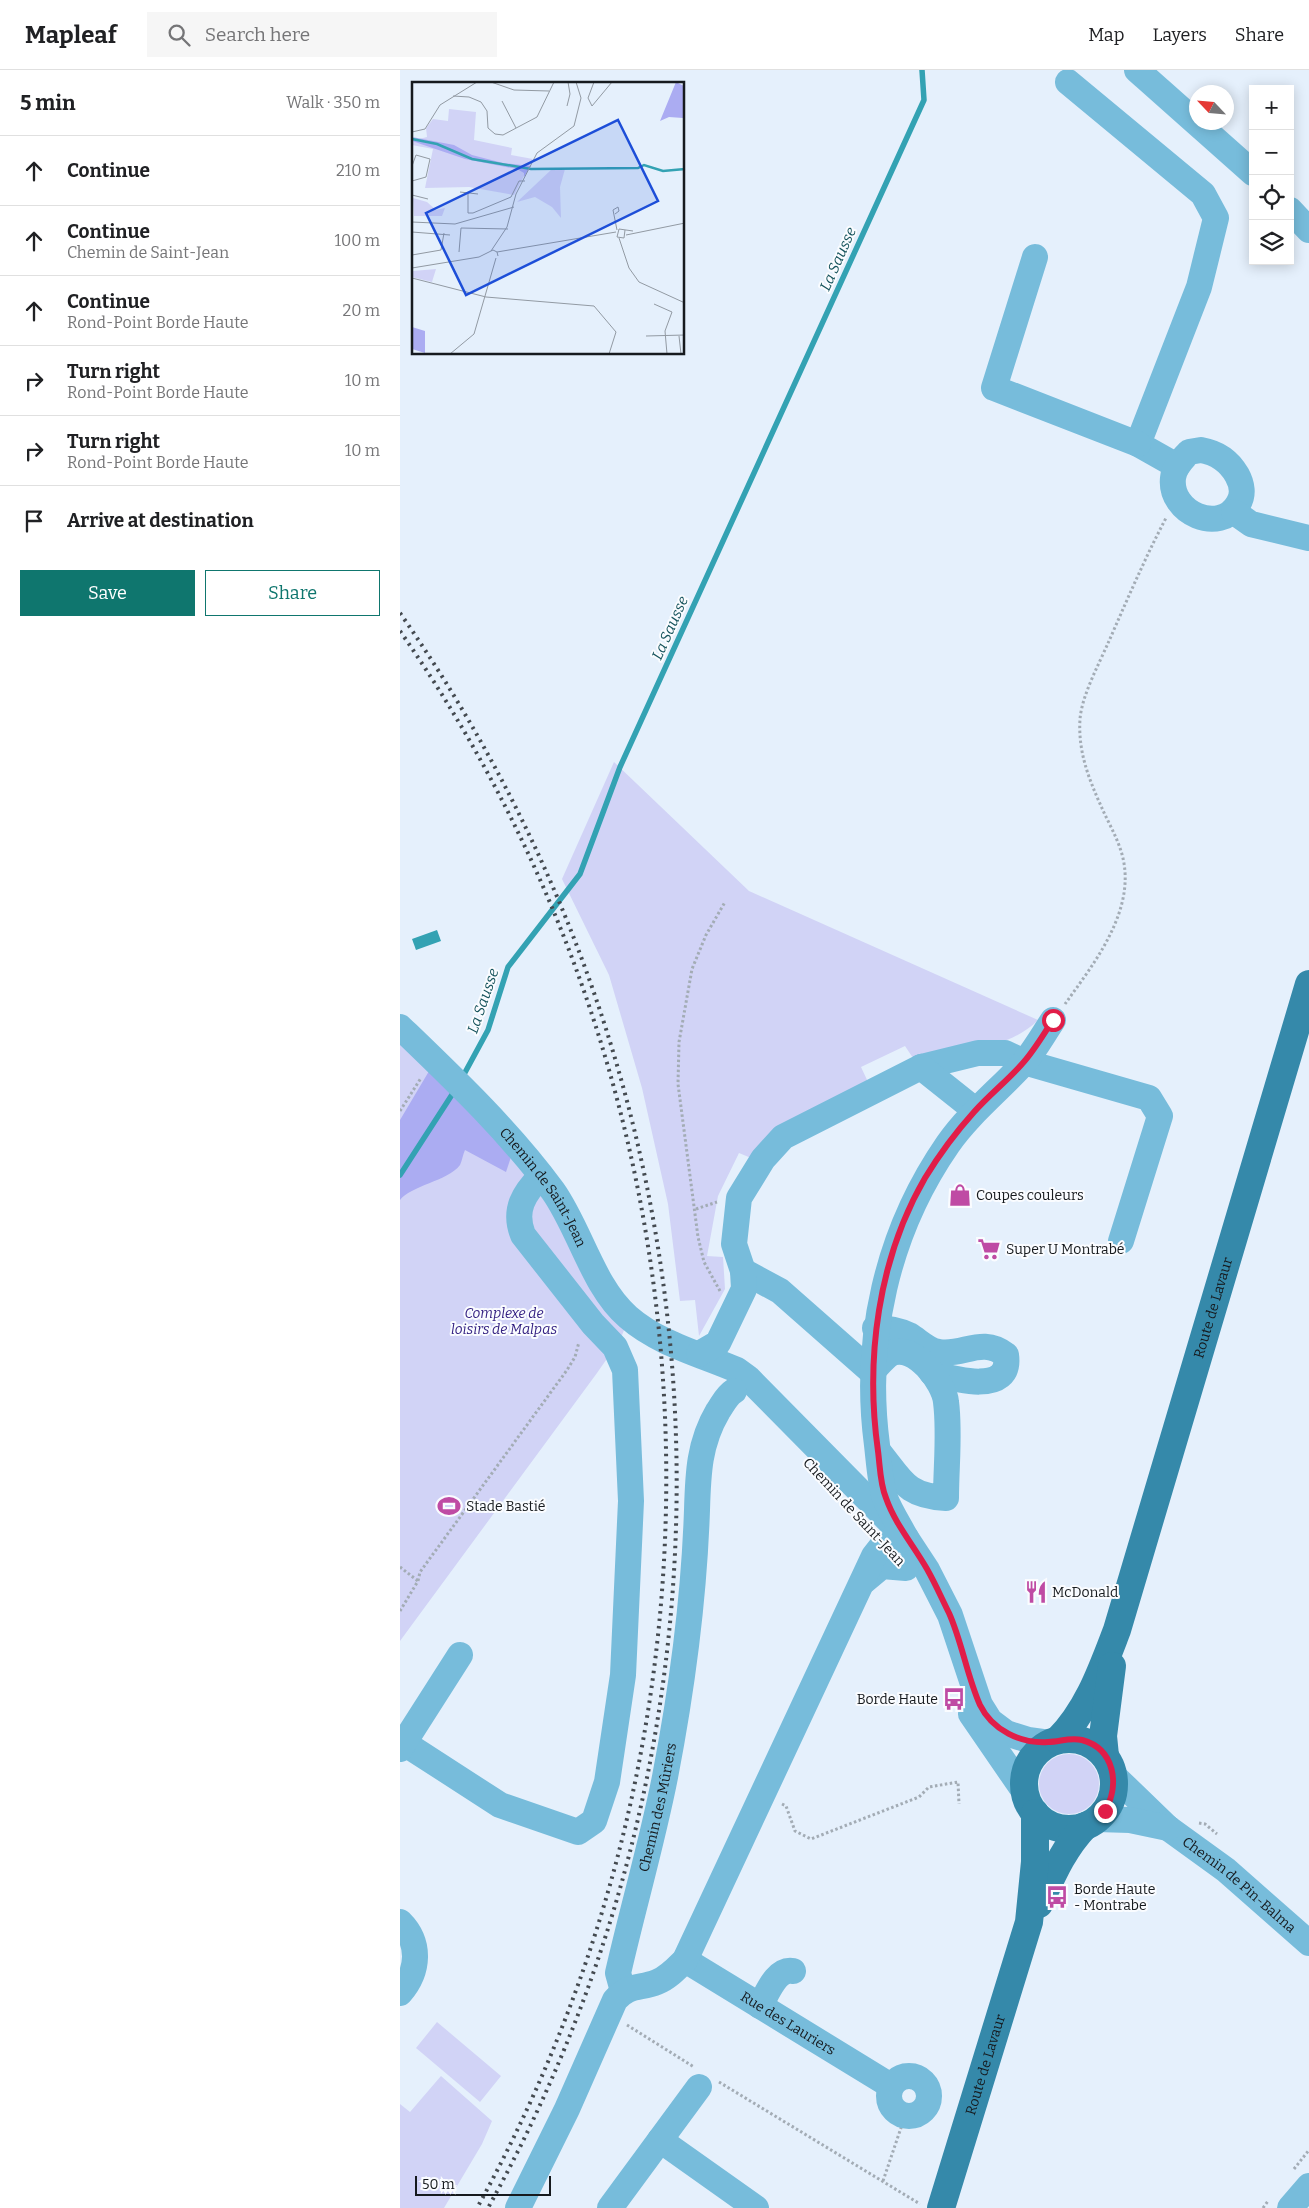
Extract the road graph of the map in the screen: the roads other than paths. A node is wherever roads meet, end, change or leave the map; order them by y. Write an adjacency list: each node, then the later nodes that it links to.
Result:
1 (1137, 70): 3 (street)
2 (1068, 82): 7 (street)
3 (1249, 169)
4 (1294, 214): 5 (street)
5 (1309, 230)
6 (1036, 257): 7 (street)
7 (1138, 444): 8 (street)
8 (1177, 466): 9 (street); 9 (street)
9 (1234, 512): 10 (street)
10 (1309, 538)
11 (1309, 984): 29 (main road, Route de Lavaur)
12 (1053, 1020): 14 (street)
13 (400, 1027): 17 (street, Chemin de Saint-Jean)
14 (1024, 1062): 15 (street); 16 (street); 18 (street)
15 (921, 1067): 16 (street); 19 (street)
16 (976, 1110): 20 (street)
17 (541, 1176): 21 (street, Chemin de Saint-Jean); 32 (street)
18 (1121, 1241)
19 (743, 1271): 21 (street, Chemin des Mûriers); 22 (street)
20 (876, 1328): 22 (street); 23 (street)
21 (713, 1364): 25 (street, Chemin de Saint-Jean); 42 (street, Chemin des Mûriers)
22 (872, 1372): 23 (street); 24 (street)
23 (932, 1373): 24 (street)
24 (878, 1450): 25 (street); 26 (street)
25 (830, 1472): 26 (street, Chemin de Saint-Jean)
26 (896, 1540): 27 (street, Chemin de Saint-Jean); 28 (street); 31 (street, Chemin de Saint-Jean)
27 (906, 1568): 28 (street); 34 (street, Chemin de Saint-Jean)
28 (864, 1581): 40 (street)
29 (1116, 1630): 31 (main road, Route de Lavaur); 33 (main road, Route de Lavaur)
30 (460, 1655): 32 (street)
31 (1054, 1741): 33 (main road); 34 (main road)
32 (402, 1746)
33 (1109, 1766): 35 (main road); 36 (street, Chemin de Pin-Balma)
34 (1030, 1802): 35 (main road); 38 (main road, Route de Lavaur)
35 (1091, 1823): 36 (street, Chemin de Pin-Balma); 38 (main road, Route de Lavaur)
36 (1168, 1828): 39 (street, Chemin de Pin-Balma)
37 (400, 1922): 43 (street)
38 (1029, 1922): 49 (main road, Route de Lavaur)
39 (1309, 1943)
40 (685, 1960): 42 (street); 44 (street, Rue des Lauriers)
41 (793, 1971): 44 (street)
42 (623, 1991): 50 (street)
43 (400, 1993)
44 (760, 2006): 46 (street, Rue des Lauriers)
45 (704, 2079): 47 (street)
46 (891, 2086): 46 (street)
47 (660, 2140): 51 (street); 52 (street)
48 (1309, 2186): 53 (street)
49 (931, 2206)
50 (518, 2208)
51 (610, 2208)
52 (756, 2208)
53 (1290, 2208)

